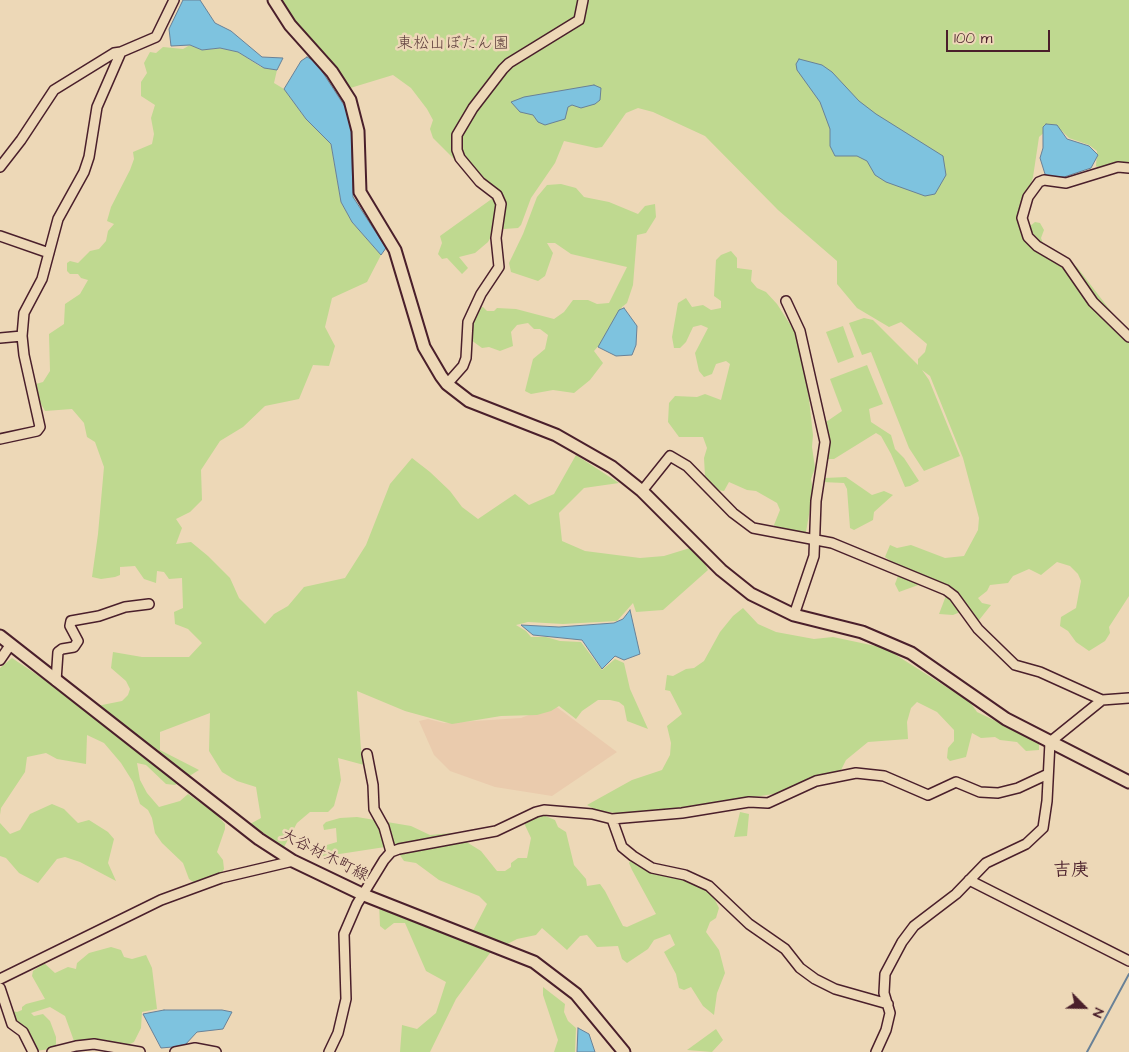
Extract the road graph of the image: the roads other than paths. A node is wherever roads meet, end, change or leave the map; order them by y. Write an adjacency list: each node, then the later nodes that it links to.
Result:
1 (174, 0): 4 (street)
2 (274, 0): 13 (street)
3 (583, 0): 13 (street)
4 (121, 52): 5 (street); 8 (street)
5 (0, 167)
6 (1129, 168): 11 (street)
7 (0, 236): 8 (street)
8 (49, 253): 10 (street)
9 (786, 300): 16 (street)
10 (22, 336): 12 (street); 14 (street)
11 (1129, 337)
12 (0, 338)
13 (447, 384): 15 (street)
14 (0, 439)
15 (642, 490): 16 (street); 18 (street)
16 (815, 539): 18 (street); 24 (street)
17 (149, 604): 22 (street)
18 (794, 615): 25 (street)
19 (0, 636): 20 (street, 大谷材木町線)
20 (11, 644): 21 (street); 22 (street, 大谷材木町線)
21 (0, 660)
22 (56, 681): 31 (street, 大谷材木町線)
23 (1129, 698): 24 (street)
24 (1102, 700): 25 (street)
25 (1050, 742): 27 (street); 28 (street)
26 (367, 754): 30 (street)
27 (1048, 774): 29 (street); 32 (street)
28 (1129, 782)
29 (612, 819): 30 (street); 37 (street)
30 (391, 852): 33 (street)
31 (293, 861): 33 (street, 大谷材木町線); 35 (street)
32 (969, 880): 34 (street); 37 (street)
33 (364, 894): 43 (street); 44 (street, 大谷材木町線)
34 (1129, 961)
35 (0, 980)
36 (0, 988): 38 (street)
37 (888, 1004): 45 (street)
38 (33, 1052)
39 (52, 1052): 40 (street)
40 (140, 1052)
41 (175, 1052): 42 (street)
42 (216, 1052)
43 (329, 1052)
44 (624, 1052)
45 (876, 1052)

